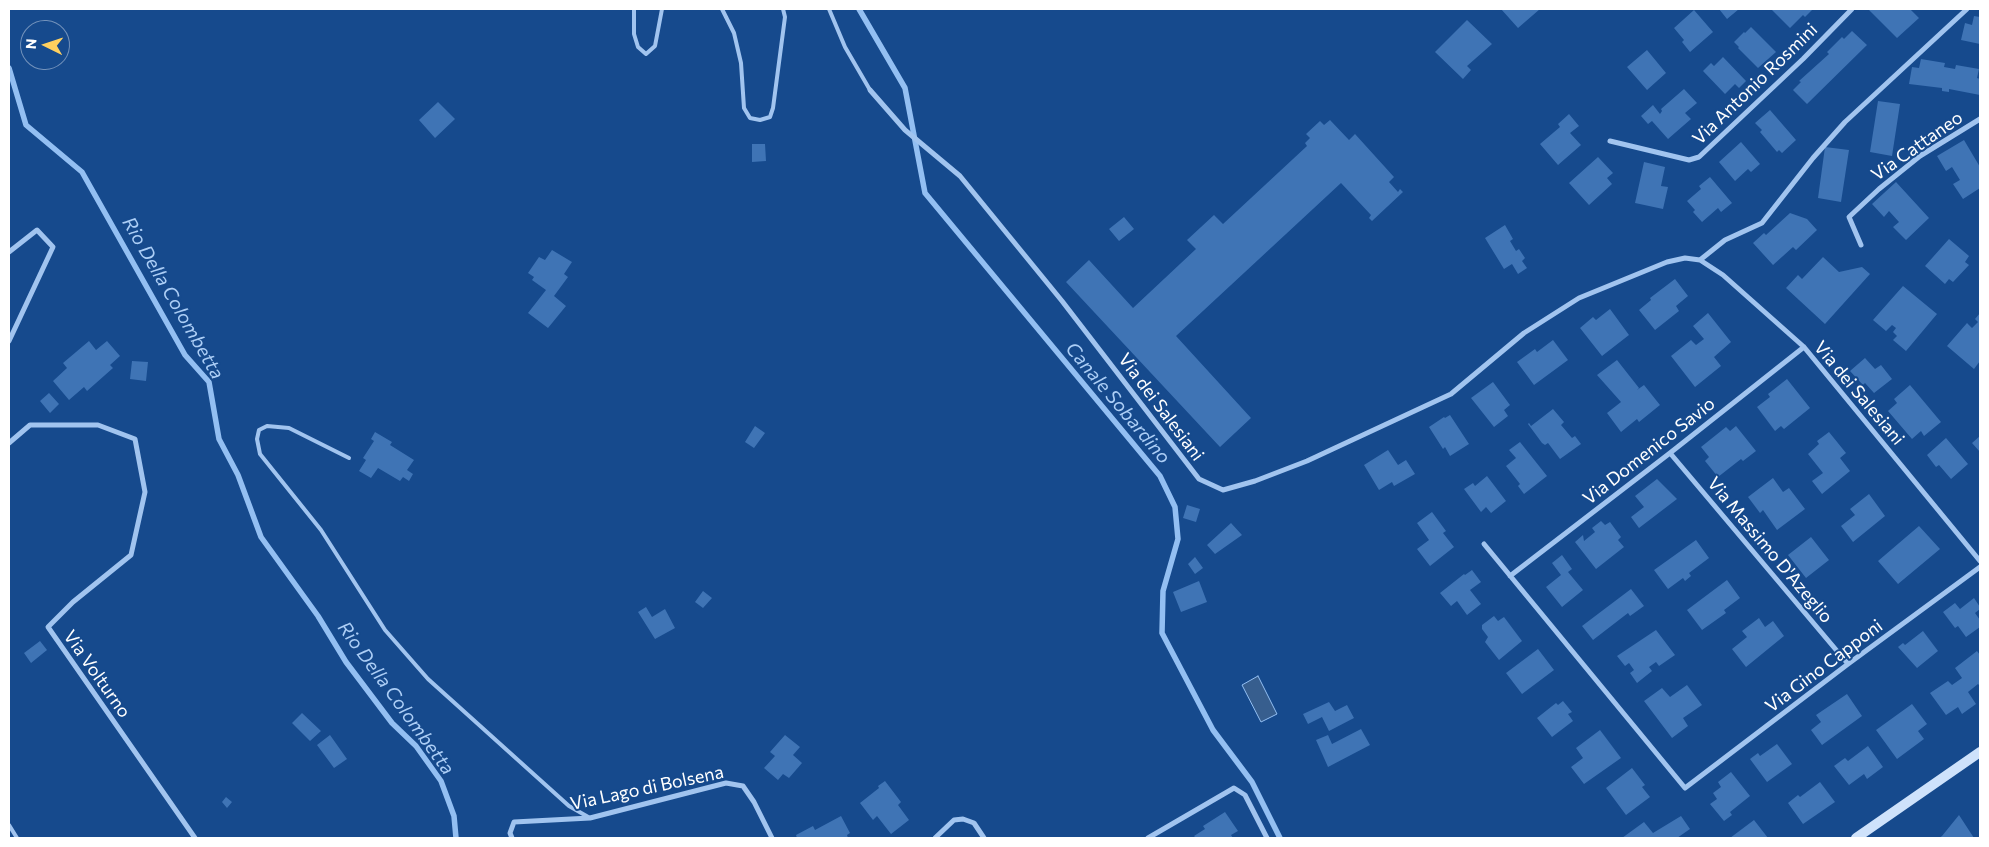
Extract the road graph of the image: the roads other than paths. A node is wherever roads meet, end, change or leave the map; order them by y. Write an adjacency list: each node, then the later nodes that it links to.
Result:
1 (634, 9): 2 (lane)
2 (662, 9)
3 (722, 9): 4 (lane)
4 (783, 9)
5 (829, 9): 8 (lane, Via dei Salesiani)
6 (1852, 9): 10 (street, Via Antonio Rosmini)
7 (1966, 9): 13 (street)
8 (870, 90): 13 (street, Via dei Salesiani)
9 (1980, 119): 11 (street, Via Cattaneo)
10 (1610, 141)
11 (1861, 244)
12 (9, 252): 14 (street)
13 (1700, 260): 15 (street, Via dei Salesiani)
14 (9, 341)
15 (1804, 347): 17 (street, Via Domenico Savio); 20 (street, Via dei Salesiani)
16 (9, 443): 29 (street, Via Volturno)
17 (1670, 453): 22 (street, Via Domenico Savio); 23 (street, Via Massimo D'Azeglio)
18 (349, 458): 25 (lane)
19 (1484, 544): 22 (street)
20 (1980, 561)
21 (1980, 567): 23 (street, Via Gino Capponi)
22 (1510, 576): 23 (street, Via Gino Capponi)
23 (1848, 664)
24 (1980, 752): 27 (main road)
25 (590, 818): 30 (street, Via Lago di Bolsena); 31 (street, Via Lago di Bolsena)
26 (9, 825): 28 (lane)
27 (1860, 837)
28 (17, 838)
29 (195, 838)
30 (512, 838)
31 (772, 838)
32 (935, 838): 33 (street)
33 (984, 838)
34 (1148, 838): 35 (street)
35 (1267, 838)

